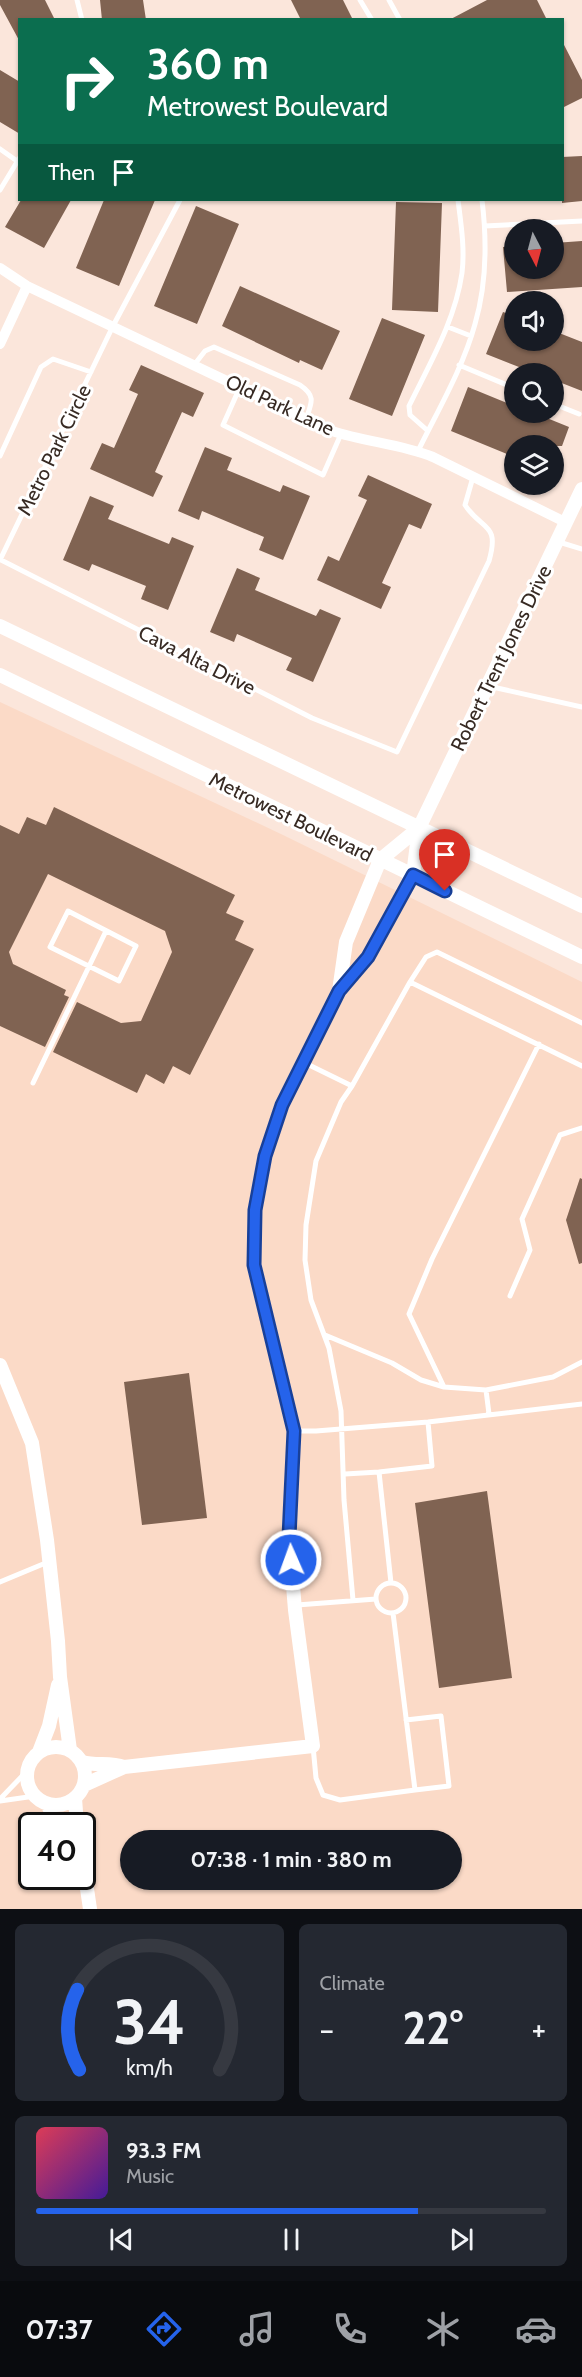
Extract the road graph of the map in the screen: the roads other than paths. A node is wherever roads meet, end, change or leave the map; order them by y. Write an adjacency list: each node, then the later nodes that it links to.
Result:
1 (77, 0): 4 (lane)
2 (360, 0): 5 (lane)
3 (389, 0): 6 (lane)
4 (82, 18)
5 (371, 18)
6 (399, 18)
7 (0, 148): 8 (lane)
8 (18, 159): 9 (lane)
9 (0, 190)
10 (179, 201): 17 (lane, Metro Park Circle)
11 (458, 201): 18 (lane)
12 (482, 201): 14 (lane)
13 (582, 221): 14 (lane)
14 (485, 226): 19 (lane)
15 (0, 268): 16 (street, Old Park Lane)
16 (27, 286): 17 (street, Old Park Lane); 20 (street)
17 (113, 326): 21 (street, Old Park Lane); 23 (lane, Metro Park Circle)
18 (448, 327): 19 (lane); 29 (lane)
19 (471, 336): 22 (lane)
20 (0, 344)
21 (194, 365): 25 (street, Old Park Lane); 28 (lane)
22 (459, 365): 24 (lane); 29 (lane)
23 (91, 372): 32 (lane, Metro Park Circle); 38 (lane, Metro Park Circle)
24 (504, 384)
25 (240, 387): 28 (street, Old Park Lane); 30 (lane)
26 (564, 408): 27 (lane)
27 (579, 414)
28 (306, 419): 30 (street, Old Park Lane)
29 (428, 431): 31 (lane)
30 (341, 434): 31 (street, Old Park Lane)
31 (418, 451): 33 (street, Old Park Lane)
32 (0, 456)
33 (473, 477): 35 (street, Old Park Lane); 38 (lane, Cava Alta Drive)
34 (582, 489): 35 (street, Robert Trent Jones Drive)
35 (573, 517): 36 (street, Robert Trent Jones Drive)
36 (558, 541): 37 (lane); 41 (street, Robert Trent Jones Drive)
37 (582, 549)
38 (0, 560)
39 (0, 626): 43 (street)
40 (0, 675): 44 (street, Metrowest Boulevard)
41 (486, 686): 42 (lane); 43 (street, Robert Trent Jones Drive)
42 (582, 707)
43 (419, 828): 44 (street, Robert Trent Jones Drive); 45 (street, Robert Trent Jones Drive); 46 (street)
44 (380, 860): 45 (street, Metrowest Boulevard); 51 (street)
45 (413, 875): 48 (street, Metrowest Boulevard); 51 (street)
46 (582, 906)
47 (106, 931): 49 (lane); 49 (lane); 49 (lane)
48 (582, 957)
49 (88, 966): 56 (lane)
50 (410, 982): 52 (lane); 53 (lane); 57 (lane)
51 (339, 991): 54 (street)
52 (582, 1023)
53 (539, 1044): 55 (lane); 63 (lane)
54 (303, 1062): 57 (lane); 69 (street)
55 (582, 1065)
56 (33, 1083)
57 (352, 1086): 60 (lane)
58 (582, 1128): 59 (lane)
59 (510, 1296)
60 (324, 1335): 63 (lane); 68 (lane)
61 (582, 1362): 64 (lane)
62 (0, 1365): 72 (street)
63 (444, 1387): 64 (lane)
64 (486, 1390): 66 (lane)
65 (582, 1404): 66 (lane)
66 (489, 1414): 67 (lane)
67 (428, 1422): 68 (lane); 70 (lane)
68 (343, 1429): 69 (lane); 71 (lane)
69 (294, 1431): 77 (street)
70 (379, 1472): 71 (lane); 74 (lane)
71 (345, 1474): 76 (lane)
72 (50, 1561): 73 (lane); 79 (street)
73 (0, 1582)
74 (391, 1583): 75 (lane); 78 (lane)
75 (376, 1599): 76 (lane); 78 (lane)
76 (353, 1600): 77 (lane)
77 (295, 1605): 81 (street)
78 (393, 1612): 80 (lane)
79 (60, 1677): 82 (street); 83 (street)
80 (406, 1720): 88 (lane); 88 (lane)
81 (313, 1746): 85 (street); 88 (lane)
82 (70, 1750): 83 (street); 84 (street)
83 (39, 1752): 86 (street)
84 (82, 1762): 85 (street); 87 (street)
85 (124, 1767): 87 (street)
86 (28, 1770): 90 (lane); 91 (street)
87 (84, 1785): 89 (street)
88 (415, 1790)
89 (75, 1798): 91 (street); 93 (street)
90 (0, 1800): 91 (lane)
91 (41, 1800): 92 (street)
92 (49, 1812)
93 (76, 1812)
94 (87, 1890): 95 (street)
95 (90, 1909)

